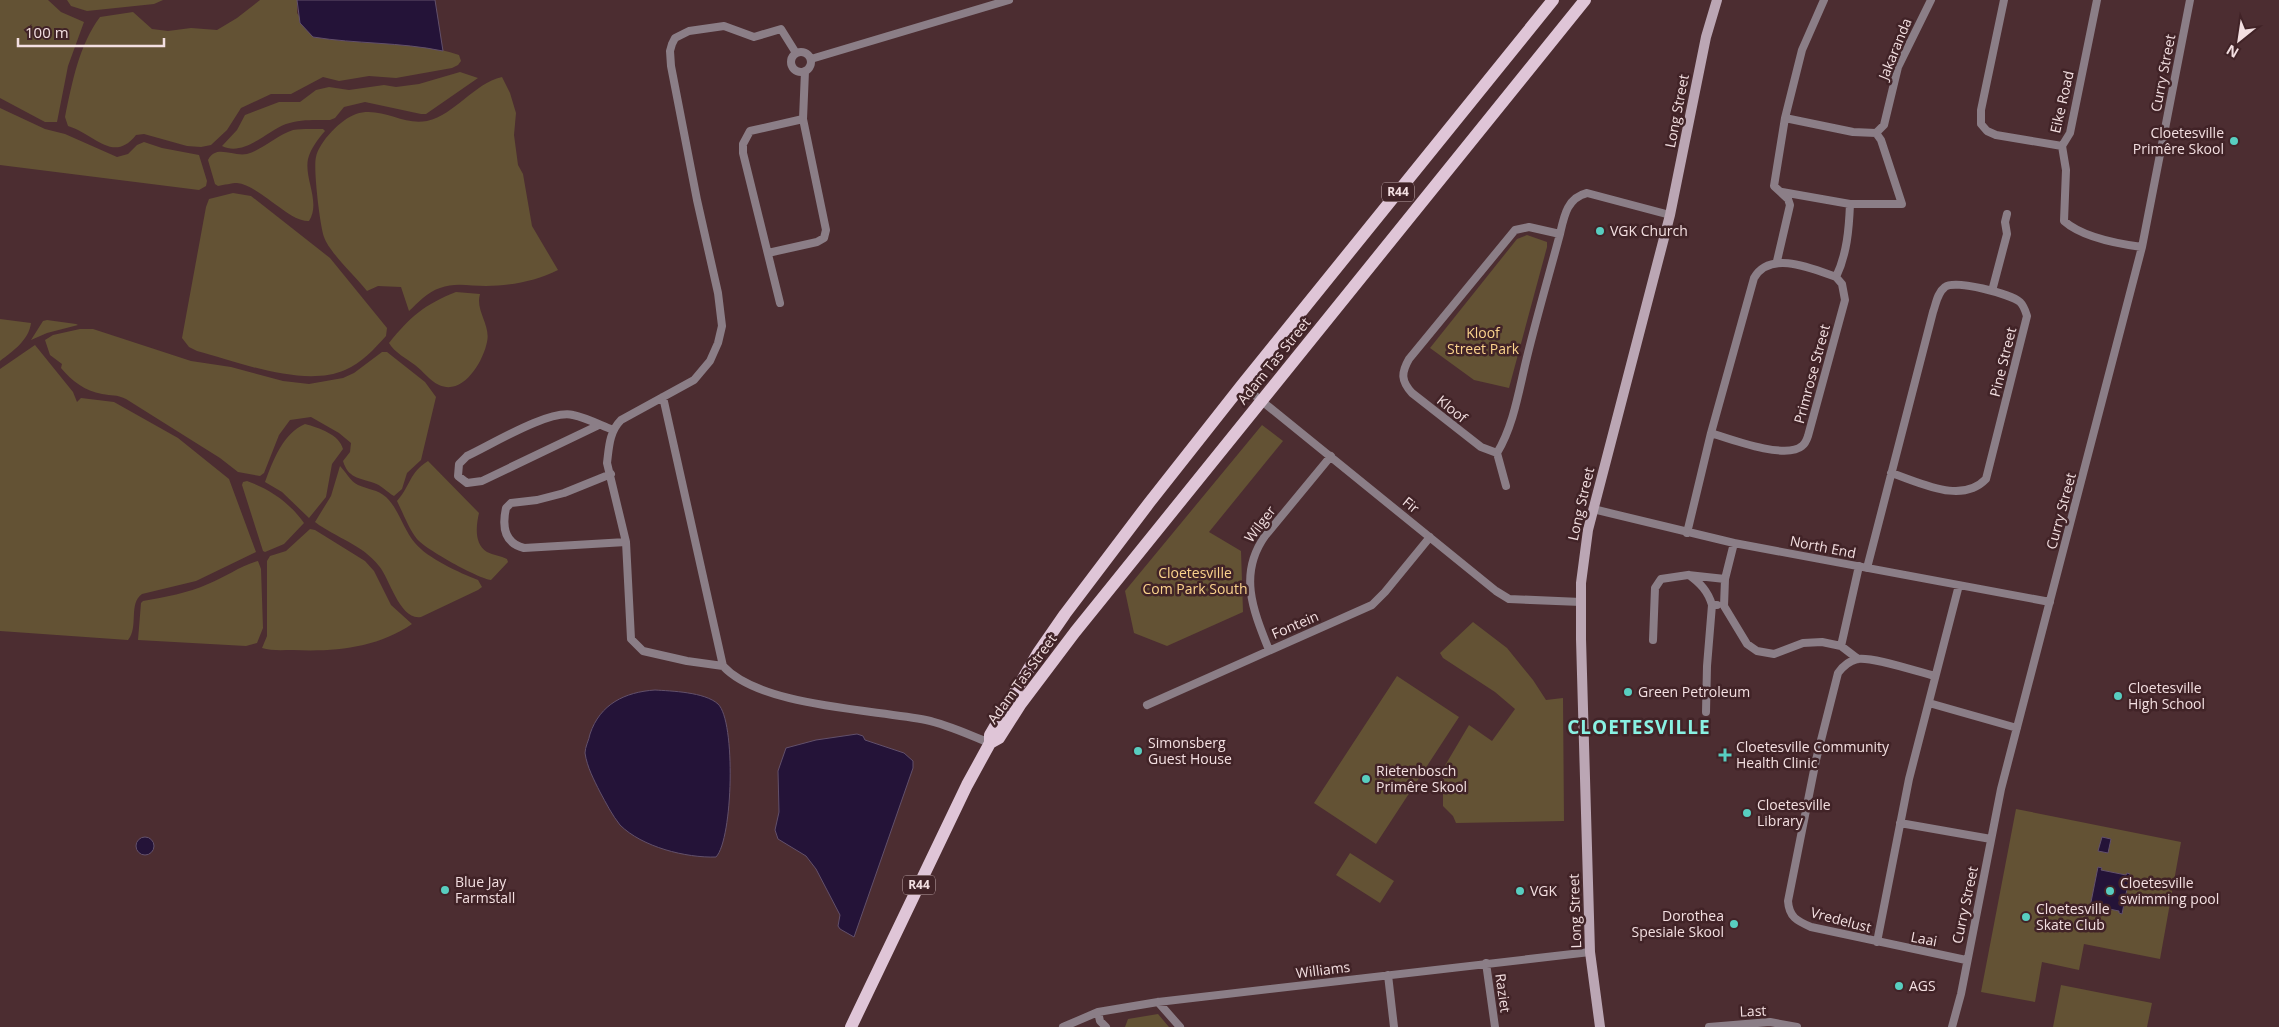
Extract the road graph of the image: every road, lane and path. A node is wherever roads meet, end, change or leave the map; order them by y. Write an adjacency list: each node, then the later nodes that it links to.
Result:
1 (1008, 0): 12 (street)
2 (1554, 0): 29 (main road, Adam Tas Street / R44)
3 (1585, 0): 31 (main road, Adam Tas Street / R44)
4 (1717, 0): 21 (street, Long Street)
5 (1824, 0): 14 (street)
6 (1931, 0): 16 (street, Jakaranda)
7 (2004, 0): 17 (street, Eike Road)
8 (2097, 0): 17 (street, Eike Road)
9 (2180, 0): 10 (street)
10 (2190, 1): 23 (street, Curry Street)
11 (796, 53): 12 (street); 13 (street); 30 (street)
12 (811, 59): 13 (street)
13 (805, 71): 15 (street)
14 (1785, 118): 16 (street); 18 (street)
15 (803, 119): 24 (street); 24 (street)
16 (1876, 133): 19 (street)
17 (2062, 146): 23 (street)
18 (1782, 192): 19 (street); 25 (street)
19 (1850, 204): 26 (street)
20 (2007, 214): 27 (street)
21 (1670, 215): 22 (street); 40 (street, Long Street)
22 (1560, 234): 35 (street); 35 (street, Kloof)
23 (2142, 247): 50 (street, Curry Street)
24 (768, 253): 28 (street)
25 (1777, 261): 26 (street); 34 (street)
26 (1836, 277): 34 (street, Primrose Street)
27 (1992, 291): 37 (street, Pine Street); 37 (street, Pine Street)
28 (780, 302)
29 (1242, 385): 31 (street, Fir); 63 (main road, Adam Tas Street / R44)
30 (662, 397): 33 (street); 57 (street)
31 (1262, 401): 36 (street, Fir); 63 (main road, Adam Tas Street / R44)
32 (599, 425): 32 (street); 33 (street)
33 (613, 430): 38 (street)
34 (1711, 433): 41 (street)
35 (1497, 453): 39 (street)
36 (1330, 456): 42 (street, Fir); 55 (street, Wilger)
37 (1891, 473): 45 (street, Pine Street)
38 (611, 474): 43 (street); 43 (street)
39 (1506, 486)
40 (1593, 509): 41 (street, North End); 49 (street, Long Street)
41 (1687, 533): 44 (street, North End)
42 (1430, 537): 49 (street, Fir); 55 (street, Fontein)
43 (626, 542): 57 (street)
44 (1734, 543): 45 (street, North End); 47 (street)
45 (1863, 567): 48 (street, North End); 54 (street, Pine Street)
46 (1688, 575): 47 (street); 51 (street); 53 (street)
47 (1725, 579): 52 (street)
48 (1959, 585): 50 (street, North End); 58 (street, Vredelust)
49 (1581, 602): 67 (street, Long Street)
50 (2050, 602): 62 (street, Curry Street)
51 (1712, 604): 52 (street); 61 (street)
52 (1724, 606): 54 (street)
53 (1653, 640)
54 (1841, 646): 56 (street)
55 (1270, 650): 60 (street, Fontein)
56 (1858, 659): 58 (street); 66 (street, Vredelust)
57 (723, 666): 63 (street)
58 (1935, 676): 59 (street, Vredelust)
59 (1929, 703): 62 (street); 64 (street, Vredelust)
60 (1146, 705)
61 (1706, 712)
62 (2017, 728): 65 (street, Curry Street)
63 (990, 743): 73 (main road, Adam Tas Street / R44)
64 (1900, 823): 65 (street); 66 (street, Vredelust)
65 (1991, 839): 68 (street, Curry Street)
66 (1877, 942): 68 (street, Laai)
67 (1590, 952): 69 (street, Williams); 79 (street, Long Street)
68 (1966, 960): 82 (street, Curry Street)
69 (1486, 963): 70 (street, Williams); 78 (street, Raziet)
70 (1388, 975): 71 (street, Williams); 77 (street)
71 (1158, 1002): 72 (street, Williams); 76 (street)
72 (1098, 1012): 74 (street, Williams); 75 (street)
73 (851, 1027)
74 (1063, 1027)
75 (1106, 1027)
76 (1180, 1027)
77 (1394, 1027)
78 (1495, 1027)
79 (1600, 1027)
80 (1709, 1027): 81 (street, Last)
81 (1797, 1027)
82 (1952, 1027)

